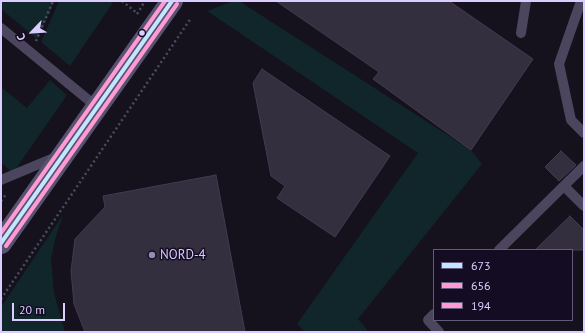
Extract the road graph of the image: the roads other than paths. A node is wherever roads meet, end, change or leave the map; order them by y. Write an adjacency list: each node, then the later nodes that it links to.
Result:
1 (172, 1): 6 (main road)
2 (526, 1): 5 (lane)
3 (581, 1): 7 (lane)
4 (1, 28): 6 (lane)
5 (521, 33)
6 (97, 107): 8 (main road)
7 (584, 133)
8 (64, 154): 10 (lane); 13 (main road)
9 (584, 166): 11 (lane)
10 (1, 180)
11 (564, 186): 12 (lane); 14 (lane)
12 (584, 206)
13 (1, 243)
14 (500, 249)
15 (433, 315): 16 (lane)
16 (439, 332)

